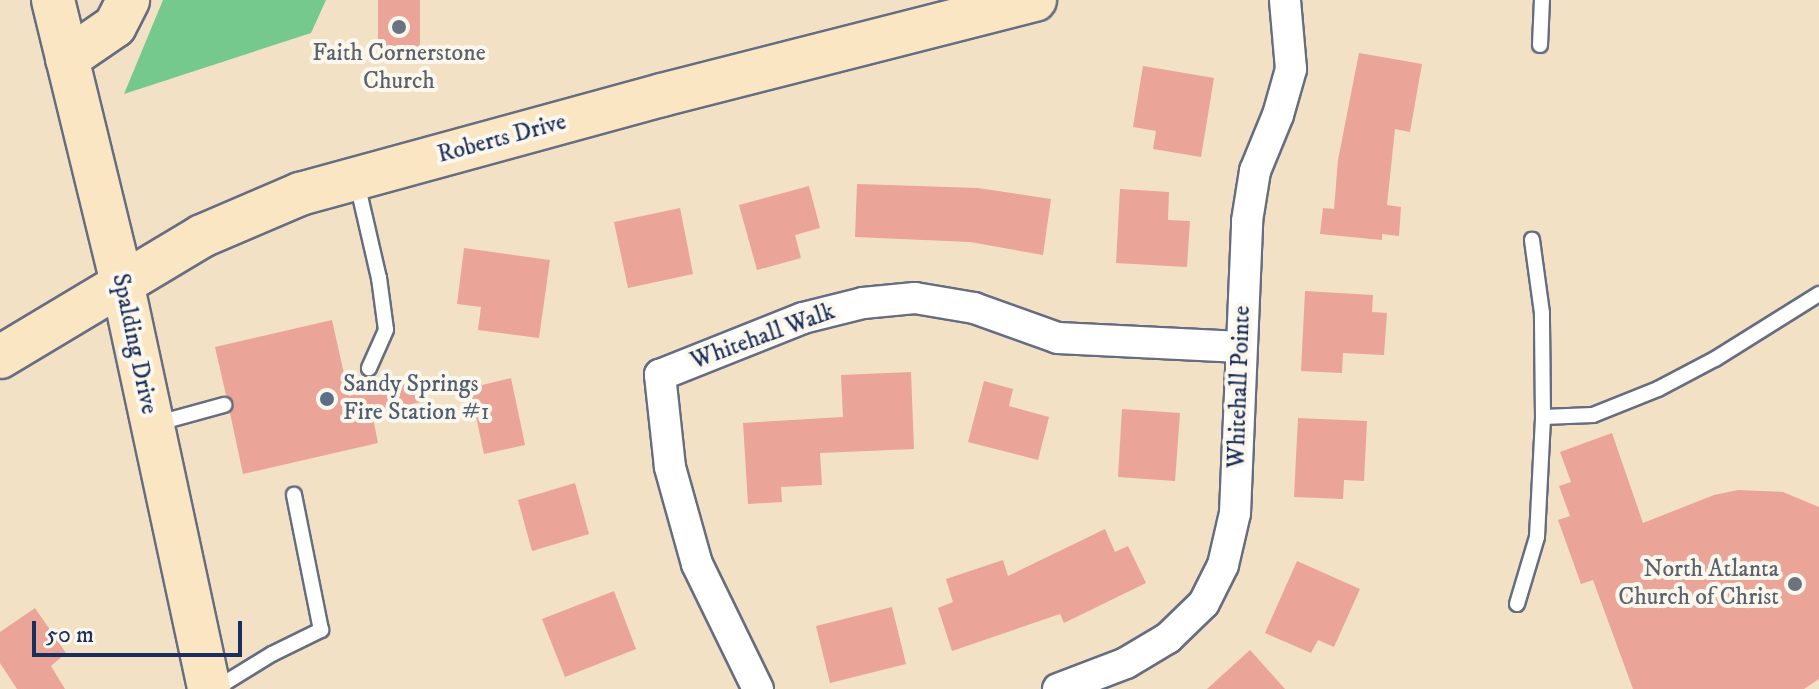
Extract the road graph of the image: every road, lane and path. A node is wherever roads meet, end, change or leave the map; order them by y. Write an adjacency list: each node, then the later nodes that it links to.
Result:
1 (53, 0): 7 (street, Spalding Drive)
2 (128, 0): 7 (street)
3 (1035, 0): 8 (street, Roberts Drive)
4 (1285, 0): 12 (street, Whitehall Pointe)
5 (1542, 0): 6 (lane)
6 (1540, 45)
7 (67, 59): 10 (street, Spalding Drive)
8 (356, 179): 10 (street, Roberts Drive); 14 (lane)
9 (1532, 240): 16 (lane)
10 (122, 282): 13 (street, Roberts Drive); 17 (street, Spalding Drive)
11 (1819, 294): 16 (lane)
12 (1241, 347): 21 (street, Whitehall Walk); 22 (street, Whitehall Pointe)
13 (0, 357)
14 (369, 368)
15 (224, 405): 17 (lane)
16 (1543, 417): 19 (lane)
17 (152, 425): 20 (street, Spalding Drive)
18 (294, 495): 20 (lane)
19 (1517, 604)
20 (212, 689)
21 (758, 689)
22 (1058, 689)

